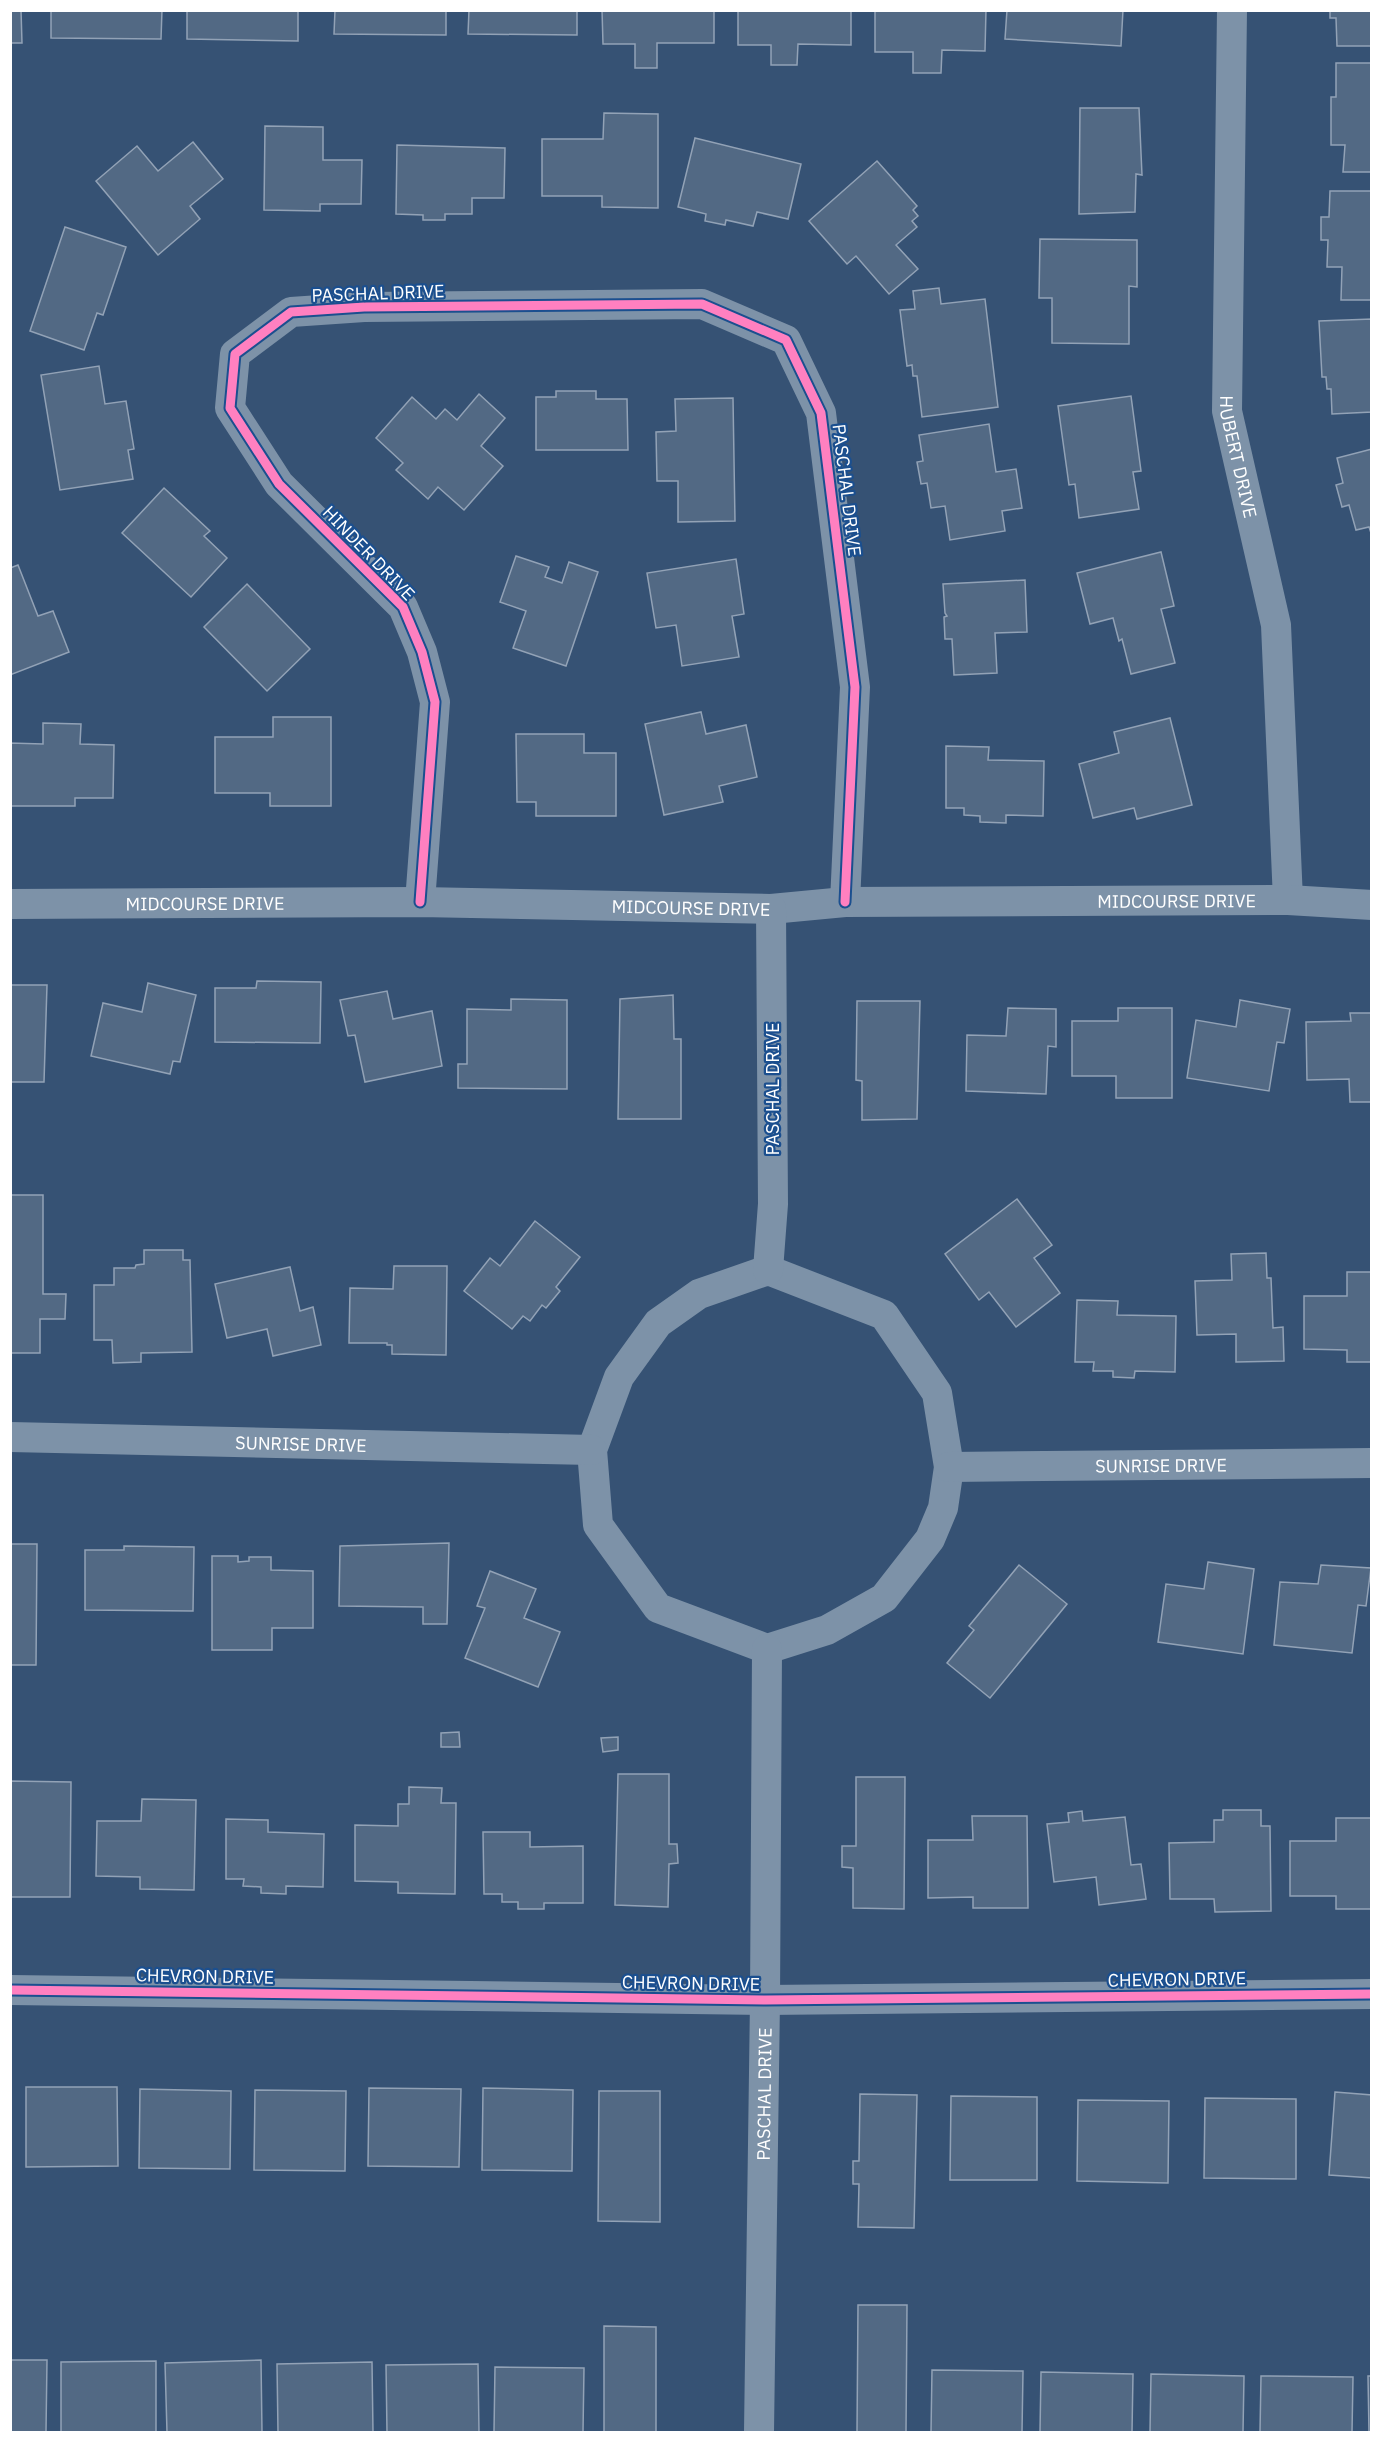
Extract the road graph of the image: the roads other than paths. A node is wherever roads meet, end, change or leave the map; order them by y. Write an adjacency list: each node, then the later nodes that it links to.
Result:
1 (1232, 10): 3 (street, HUBERT DRIVE)
2 (291, 312): 4 (street, HINDER DRIVE); 5 (street, PASCHAL DRIVE)
3 (1288, 900): 5 (street, MIDCOURSE DRIVE); 7 (street, MIDCOURSE DRIVE)
4 (420, 902): 6 (street, MIDCOURSE DRIVE); 8 (street, MIDCOURSE DRIVE)
5 (845, 902): 8 (street, MIDCOURSE DRIVE)
6 (10, 904)
7 (1371, 905)
8 (771, 909): 9 (street, PASCHAL DRIVE)
9 (768, 1270): 11 (street); 13 (street)
10 (10, 1437): 11 (street, SUNRISE DRIVE)
11 (592, 1450): 14 (street)
12 (1371, 1463): 13 (street, SUNRISE DRIVE)
13 (949, 1467): 14 (street)
14 (767, 1649): 17 (street, PASCHAL DRIVE)
15 (10, 1990): 17 (street, CHEVRON DRIVE)
16 (1371, 1994): 17 (street, CHEVRON DRIVE)
17 (765, 2000): 18 (street, PASCHAL DRIVE)
18 (759, 2433)

